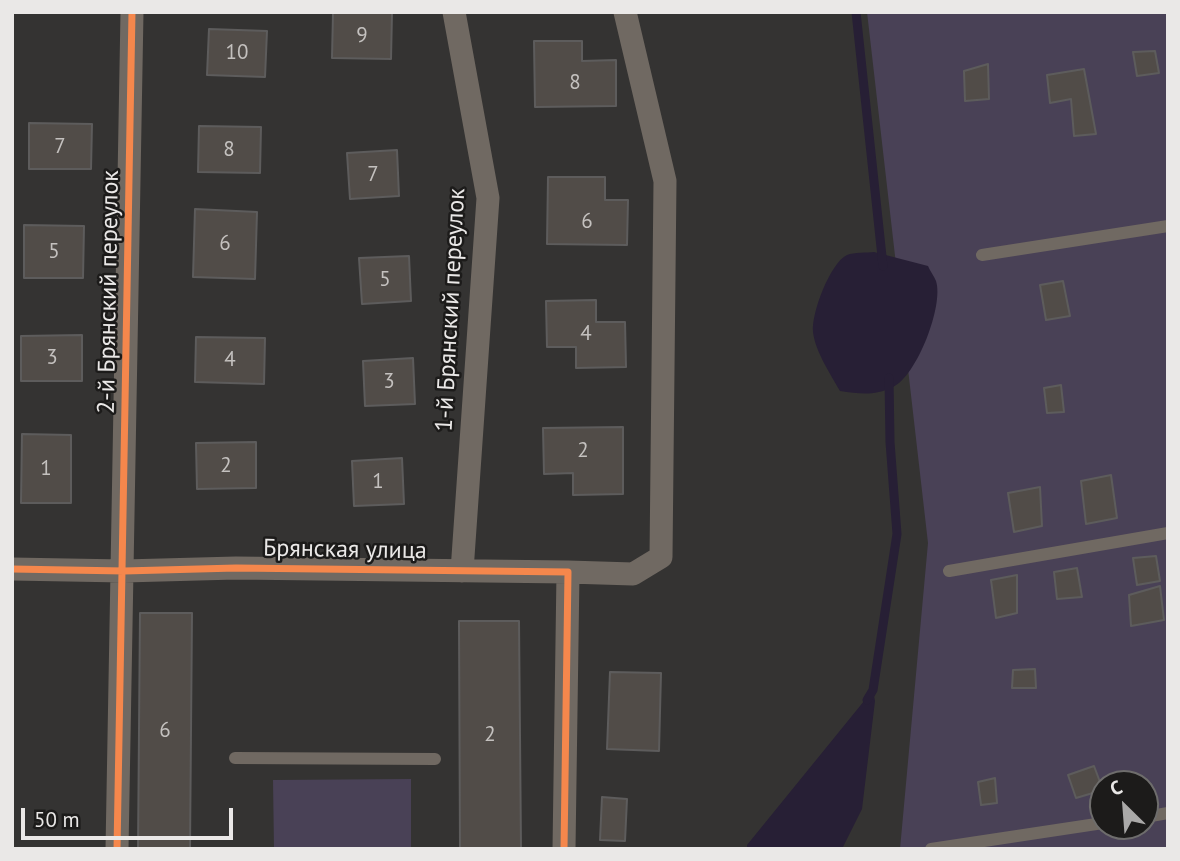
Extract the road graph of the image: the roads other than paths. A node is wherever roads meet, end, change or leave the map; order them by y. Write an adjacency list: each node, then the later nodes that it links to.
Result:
1 (132, 12): 9 (street, 2-й Брянский переулок)
2 (454, 12): 8 (street, 1-й Брянский переулок)
3 (625, 12): 11 (street, Брянская улица)
4 (1168, 226): 5 (lane)
5 (982, 255)
6 (1168, 533): 10 (lane)
7 (12, 569): 9 (street, Брянская улица)
8 (462, 570): 9 (street, Брянская улица); 11 (street, Брянская улица)
9 (124, 571): 15 (street)
10 (949, 571)
11 (568, 572): 16 (street)
12 (235, 758): 13 (lane)
13 (435, 759)
14 (1089, 825): 17 (lane)
15 (117, 849)
16 (564, 849)
17 (931, 849)

